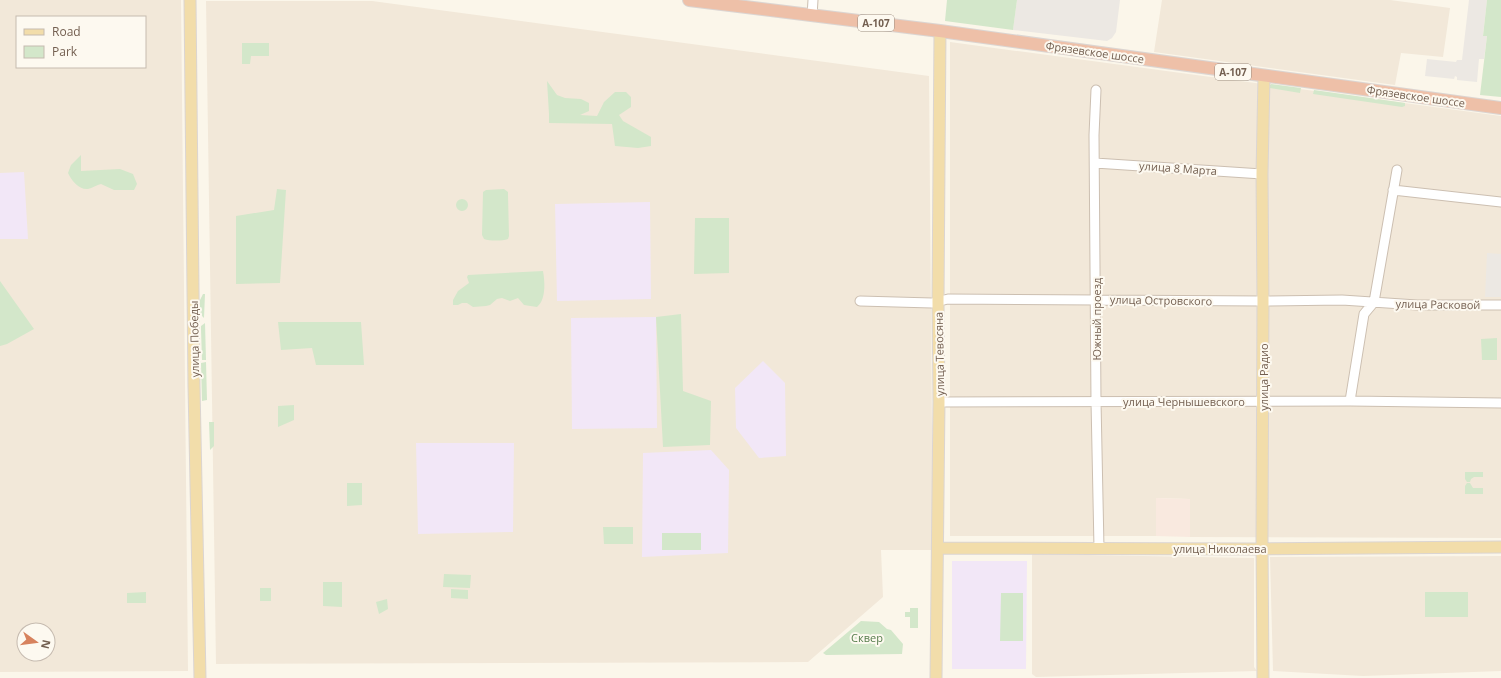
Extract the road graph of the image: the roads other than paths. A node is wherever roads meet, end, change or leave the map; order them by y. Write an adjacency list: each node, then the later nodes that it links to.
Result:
1 (190, 0): 29 (main road, улица Победы)
2 (689, 0): 4 (highway, Фрязевское шоссе / А-107)
3 (813, 0): 4 (street)
4 (812, 16): 5 (highway, Фрязевское шоссе / А-107)
5 (940, 31): 6 (highway, Фрязевское шоссе / А-107); 16 (main road, улица Тевосяна)
6 (1264, 76): 8 (highway, Фрязевское шоссе / А-107); 11 (main road, улица Радио)
7 (1096, 90): 9 (street, Южный проезд)
8 (1501, 108)
9 (1095, 163): 11 (street, улица 8 Марта); 14 (street, Южный проезд)
10 (1397, 170): 12 (street)
11 (1262, 174): 17 (main road, улица Радио)
12 (1393, 190): 13 (street); 18 (street)
13 (1501, 202)
14 (1096, 299): 16 (street, улица Островского); 17 (street, улица Островского); 20 (street, Южный проезд)
15 (860, 300): 16 (street, улица Островского)
16 (943, 300): 22 (main road, улица Тевосяна)
17 (1263, 301): 18 (street, улица Островского); 23 (main road, улица Радио)
18 (1374, 302): 19 (street, улица Расковой); 21 (street)
19 (1501, 305)
20 (1096, 401): 22 (street, улица Чернышевского); 23 (street, улица Чернышевского); 27 (street, Южный проезд)
21 (1350, 401): 23 (street, улица Чернышевского); 24 (street, улица Чернышевского)
22 (939, 402): 26 (main road, улица Тевосяна)
23 (1263, 402): 28 (main road, улица Радио)
24 (1501, 403)
25 (1501, 547): 28 (main road, улица Николаева)
26 (938, 548): 27 (main road, улица Николаева); 30 (main road, улица Тевосяна)
27 (1099, 548): 28 (main road, улица Николаева)
28 (1262, 548): 31 (main road, улица Радио)
29 (200, 678)
30 (936, 678)
31 (1263, 678)

